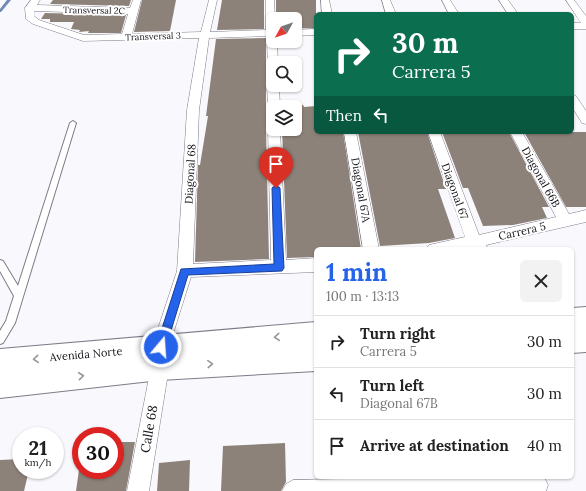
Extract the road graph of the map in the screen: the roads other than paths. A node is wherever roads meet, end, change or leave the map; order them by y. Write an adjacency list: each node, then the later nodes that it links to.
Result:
1 (36, 0): 10 (street)
2 (137, 0): 11 (street)
3 (213, 0): 23 (street, Diagonal 68)
4 (270, 0): 12 (street)
5 (325, 0): 13 (street)
6 (386, 0): 14 (street)
7 (446, 0): 15 (street)
8 (503, 0): 16 (street)
9 (570, 0): 17 (street)
10 (30, 8): 11 (street, Transversal 2C); 24 (street, Transversal 3)
11 (134, 11): 24 (street)
12 (271, 12)
13 (327, 12)
14 (390, 12)
15 (453, 12)
16 (512, 12)
17 (586, 22)
18 (574, 26): 19 (street)
19 (586, 26)
20 (314, 32): 22 (street)
21 (266, 33): 23 (street, Transversal 3)
22 (302, 33)
23 (205, 34): 24 (street, Transversal 3); 40 (street, Diagonal 68)
24 (126, 36)
25 (574, 100): 26 (street)
26 (582, 109): 27 (street)
27 (586, 120)
28 (73, 123): 41 (lane)
29 (350, 134): 35 (street, Diagonal 67A)
30 (435, 134): 36 (street, Diagonal 67)
31 (517, 134): 34 (street, Diagonal 66B)
32 (274, 136): 39 (street)
33 (586, 216): 34 (street, Carrera 5)
34 (565, 221): 36 (street, Carrera 5)
35 (371, 247)
36 (475, 247)
37 (0, 263): 41 (lane)
38 (314, 265): 39 (street)
39 (279, 268): 40 (street)
40 (185, 272): 50 (street, Diagonal 68)
41 (19, 296): 47 (lane)
42 (586, 318): 43 (main road)
43 (574, 319)
44 (574, 328): 46 (street)
45 (314, 334): 50 (main road, Avenida Norte, one-way to 50)
46 (586, 335)
47 (0, 340)
48 (586, 340): 49 (main road)
49 (574, 341)
50 (160, 357): 51 (main road, Avenida Norte, one-way to 51); 52 (main road, Avenida Norte); 54 (street, Calle 68)
51 (314, 358)
52 (1, 381)
53 (537, 484): 55 (street)
54 (138, 491)
55 (294, 491)

